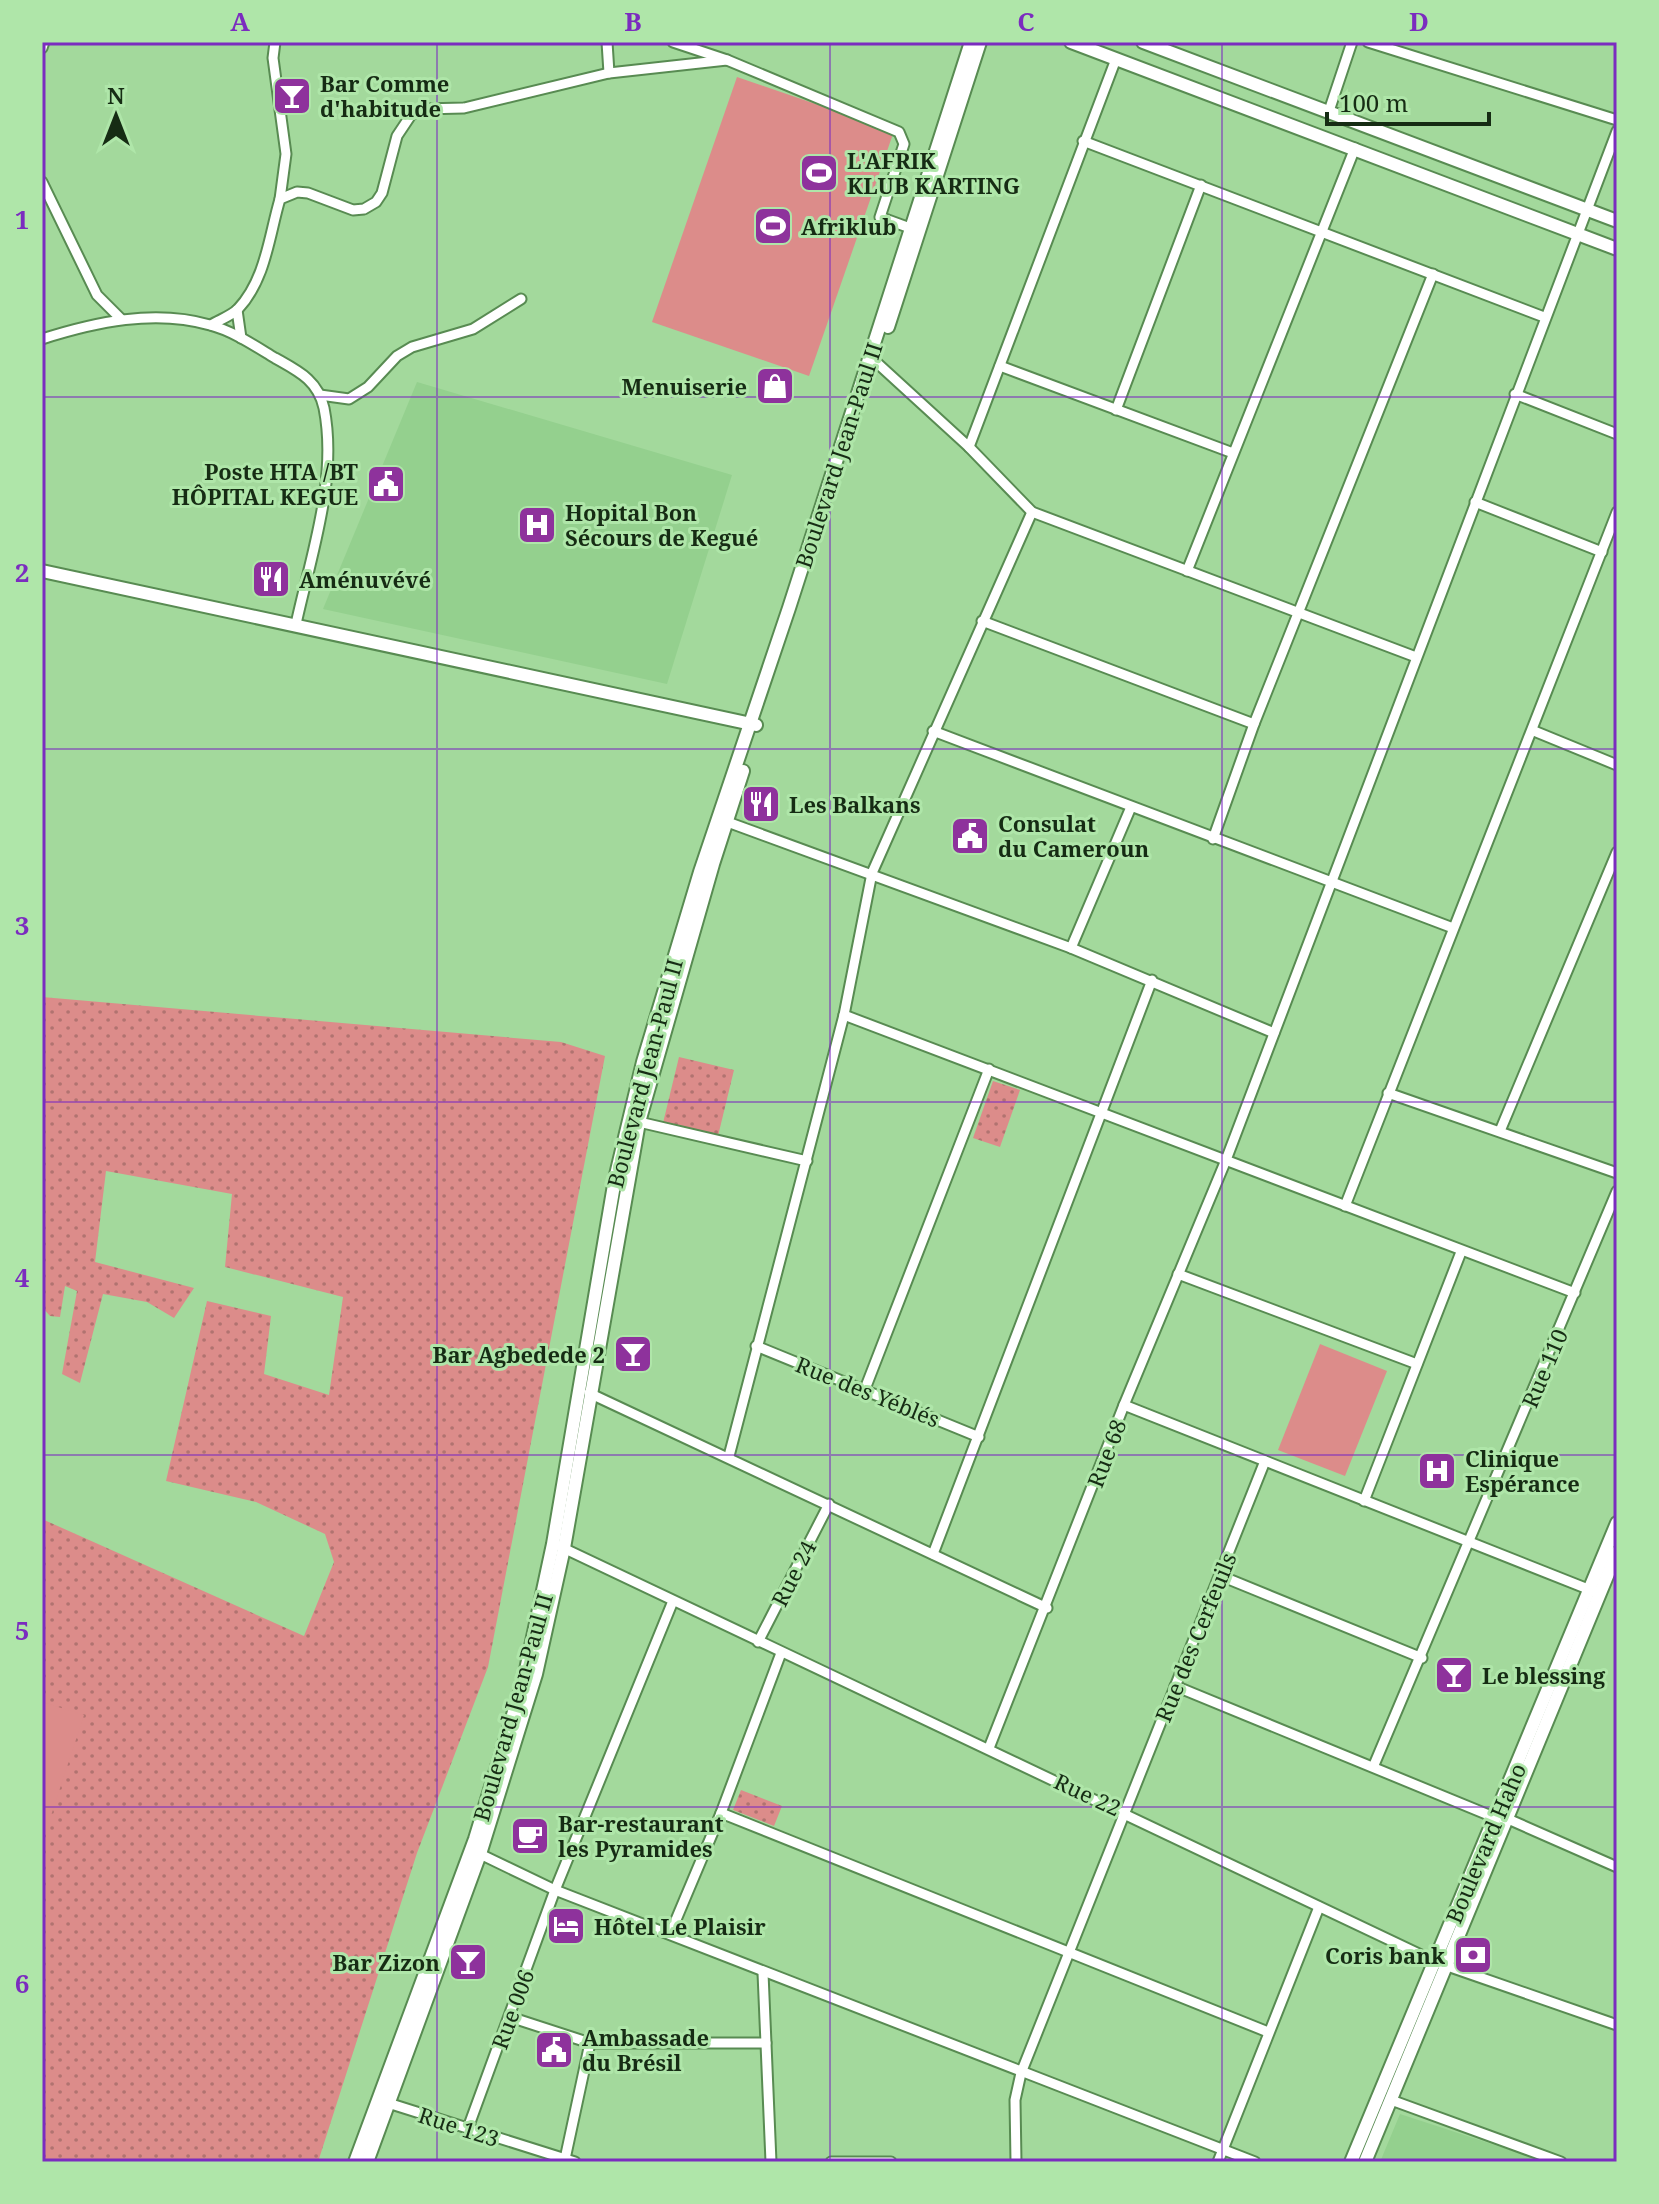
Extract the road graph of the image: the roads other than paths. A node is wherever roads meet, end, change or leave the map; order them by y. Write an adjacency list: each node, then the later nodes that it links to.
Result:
1 (44, 42): 11 (street)
2 (275, 42): 22 (street)
3 (607, 42): 14 (street)
4 (673, 42): 13 (street)
5 (971, 42): 25 (main road, Boulevard Jean-Paul II)
6 (980, 42): 37 (main road, Boulevard Jean-Paul II)
7 (1071, 42): 12 (main road)
8 (1143, 42): 15 (main road)
9 (1352, 42): 15 (street)
10 (1368, 42): 16 (street)
11 (42, 48)
12 (1116, 59): 18 (street); 19 (main road)
13 (727, 60): 14 (street); 25 (street)
14 (609, 73): 22 (street)
15 (1329, 111): 23 (main road)
16 (1617, 120)
17 (1617, 131): 23 (street, Rue 68)
18 (1083, 141): 21 (street); 38 (street)
19 (1355, 148): 26 (street); 27 (main road)
20 (42, 182): 33 (street)
21 (1201, 185): 26 (street); 41 (street)
22 (280, 199): 31 (street)
23 (1587, 210): 24 (main road); 27 (street, Rue 68)
24 (1617, 221)
25 (910, 228): 56 (main road, Boulevard Jean-Paul II)
26 (1321, 230): 29 (street); 44 (street)
27 (1577, 234): 28 (main road); 32 (street, Rue 68)
28 (1617, 249)
29 (1433, 274): 32 (street); 51 (street)
30 (521, 299): 40 (street)
31 (237, 310): 34 (street); 35 (street)
32 (1544, 317): 39 (street, Rue 68)
33 (121, 319): 34 (street); 36 (street)
34 (211, 325): 35 (street)
35 (241, 338): 40 (street)
36 (42, 339)
37 (876, 362): 43 (street); 56 (main road, Boulevard Jean-Paul II)
38 (1000, 366): 41 (street); 43 (street)
39 (1515, 394): 42 (street); 45 (street, Rue 68)
40 (320, 395): 53 (street)
41 (1116, 410): 44 (street)
42 (1617, 434)
43 (969, 447): 46 (street)
44 (1233, 453): 50 (street)
45 (1475, 502): 48 (street); 54 (street, Rue 68)
46 (1032, 512): 50 (street); 52 (street)
47 (1617, 512): 48 (street)
48 (1602, 552): 58 (street)
49 (42, 571): 53 (main road)
50 (1187, 571): 51 (street)
51 (1299, 613): 54 (street); 55 (street)
52 (982, 621): 55 (street); 57 (street)
53 (296, 624): 56 (main road)
54 (1416, 657): 65 (street, Rue 68)
55 (1254, 724): 62 (street)
56 (754, 726): 61 (main road, Boulevard Jean-Paul II)
57 (933, 731): 60 (street); 64 (street)
58 (1534, 731): 59 (street); 66 (street)
59 (1617, 765)
60 (1131, 807): 62 (street); 67 (street)
61 (722, 820): 64 (street); 74 (main road, Boulevard Jean-Paul II); 96 (main road, Boulevard Jean-Paul II)
62 (1213, 839): 65 (street)
63 (1617, 852): 75 (street)
64 (872, 873): 67 (street); 69 (street)
65 (1329, 883): 66 (street); 70 (street, Rue 68)
66 (1453, 928): 72 (street)
67 (1071, 948): 68 (street)
68 (1152, 980): 70 (street); 73 (street)
69 (844, 1015): 71 (street); 77 (street)
70 (1274, 1033): 76 (street, Rue 68)
71 (989, 1069): 73 (street); 86 (street)
72 (1388, 1093): 75 (street); 80 (street)
73 (1102, 1111): 76 (street); 89 (street)
74 (639, 1122): 77 (street); 87 (main road, Boulevard Jean-Paul II)
75 (1500, 1131): 78 (street)
76 (1226, 1160): 80 (street); 82 (street, Rue 68)
77 (807, 1161): 84 (street)
78 (1617, 1173)
79 (1617, 1191): 83 (street, Rue 110)
80 (1345, 1206): 81 (street)
81 (1461, 1252): 83 (street); 85 (street)
82 (1178, 1274): 85 (street); 88 (street, Rue 68)
83 (1575, 1293): 95 (street, Rue 110)
84 (756, 1346): 86 (street, Rue des Yéblés); 90 (street)
85 (1417, 1364): 92 (street)
86 (865, 1389): 89 (street, Rue des Yéblés)
87 (589, 1393): 90 (street); 96 (main road, Boulevard Jean-Paul II)
88 (1124, 1405): 91 (street); 102 (street, Rue 68)
89 (979, 1437): 98 (street)
90 (729, 1456): 93 (street)
91 (1265, 1461): 92 (street); 99 (street, Rue des Cerfeuils)
92 (1364, 1501): 95 (street)
93 (829, 1504): 98 (street); 103 (street, Rue 24)
94 (1617, 1523): 100 (main road, Boulevard Haho)
95 (1470, 1544): 100 (street); 105 (street, Rue 110)
96 (559, 1546): 101 (street, Rue 22); 112 (main road, Boulevard Jean-Paul II); 132 (main road, Boulevard Jean-Paul II)
97 (1617, 1552): 100 (main road, Boulevard Haho)
98 (933, 1554): 102 (street)
99 (1221, 1576): 105 (street); 106 (street, Rue des Cerfeuils)
100 (1594, 1592): 111 (main road, Boulevard Haho)
101 (673, 1601): 103 (street, Rue 22); 114 (street, Rue 006)
102 (1047, 1608): 107 (street, Rue 68)
103 (758, 1642): 104 (street, Rue 22)
104 (781, 1653): 107 (street, Rue 22); 110 (street)
105 (1422, 1658): 108 (street, Rue 110)
106 (1175, 1686): 108 (street); 109 (street, Rue des Cerfeuils)
107 (989, 1748): 109 (street, Rue 22)
108 (1374, 1765): 111 (street)
109 (1124, 1811): 115 (street, Rue 22); 117 (street, Rue des Cerfeuils)
110 (721, 1813): 116 (street); 117 (street)
111 (1502, 1819): 113 (street); 118 (main road, Boulevard Haho)
112 (480, 1854): 114 (street); 127 (main road, Boulevard Jean-Paul II)
113 (1617, 1867)
114 (555, 1890): 116 (street); 120 (street, Rue 006)
115 (1319, 1907): 118 (street, Rue 22); 122 (street)
116 (670, 1934): 119 (street)
117 (1070, 1950): 122 (street); 125 (street, Rue des Cerfeuils)
118 (1442, 1965): 121 (street, Rue 22); 126 (main road, Boulevard Haho); 139 (main road, Boulevard Haho)
119 (763, 1973): 124 (street); 125 (street)
120 (510, 2017): 123 (street); 128 (street, Rue 006)
121 (1617, 2025)
122 (1268, 2032): 129 (street)
123 (590, 2043): 124 (street); 130 (street)
124 (766, 2043): 134 (street)
125 (1021, 2073): 129 (street); 136 (street, Rue des Cerfeuils)
126 (1391, 2100): 140 (main road, Boulevard Haho); 141 (street)
127 (388, 2103): 128 (street, Rue 123); 133 (main road, Boulevard Jean-Paul II)
128 (468, 2128): 130 (street, Rue 123)
129 (1223, 2149): 137 (street); 138 (street)
130 (570, 2160)
131 (891, 2161): 135 (street)
132 (355, 2162)
133 (367, 2162)
134 (771, 2162)
135 (831, 2162)
136 (1016, 2162)
137 (1218, 2162)
138 (1255, 2162)
139 (1351, 2162)
140 (1365, 2162)
141 (1561, 2162)

